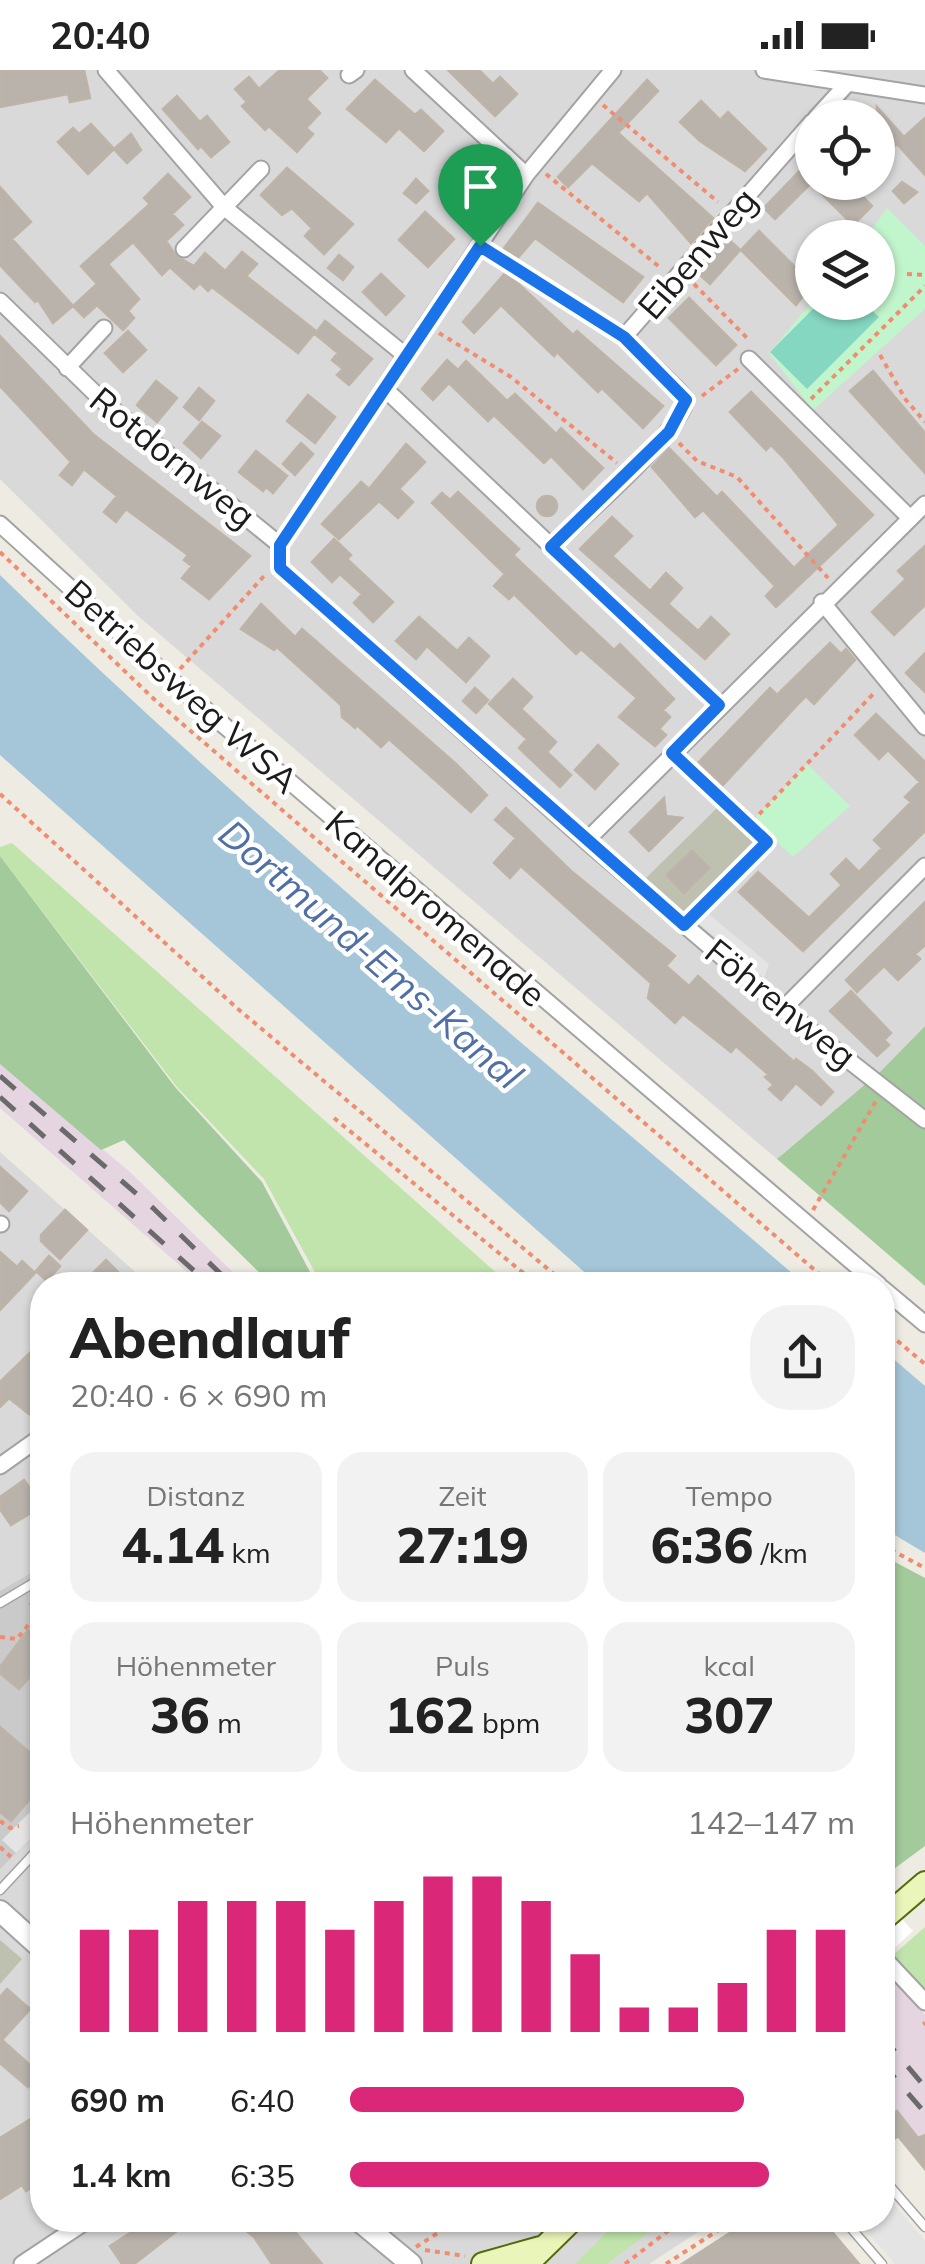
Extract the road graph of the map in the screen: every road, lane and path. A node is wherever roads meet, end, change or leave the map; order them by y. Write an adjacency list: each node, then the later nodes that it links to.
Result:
1 (106, 70): 12 (street)
2 (414, 70): 11 (street)
3 (613, 70): 7 (street)
4 (764, 70): 5 (street)
5 (847, 84): 6 (street); 8 (street, Eibenweg)
6 (924, 89)
7 (592, 96): 11 (street); 13 (path)
8 (832, 100)
9 (795, 141): 13 (street, Eibenweg)
10 (262, 169): 12 (street)
11 (530, 170): 14 (street); 18 (path)
12 (225, 208): 15 (street); 25 (street)
13 (731, 212): 18 (street, Eibenweg)
14 (480, 246): 21 (street); 23 (path)
15 (184, 249)
16 (907, 274): 17 (path)
17 (925, 275)
18 (679, 276): 23 (street, Eibenweg); 26 (path)
19 (925, 286): 30 (path)
20 (0, 302): 27 (street, Rotdornweg)
21 (427, 326): 25 (street); 33 (path)
22 (104, 328): 27 (street, Rotdornweg)
23 (624, 337): 29 (street, Eibenweg)
24 (880, 355): 31 (path)
25 (406, 356): 28 (street)
26 (749, 359): 29 (path); 30 (street)
27 (66, 368): 37 (street, Rotdornweg)
28 (385, 389): 37 (street); 38 (street)
29 (685, 407): 32 (street)
30 (800, 409): 35 (street)
31 (925, 422)
32 (669, 432): 33 (street); 41 (path)
33 (627, 473): 38 (street)
34 (925, 504): 35 (street)
35 (910, 518): 41 (street)
36 (0, 524): 59 (street, Kanalpromenade)
37 (280, 545): 40 (street)
38 (551, 547): 46 (street)
39 (0, 552): 47 (path, Betriebsweg WSA)
40 (280, 568): 43 (path); 52 (street, Föhrenweg)
41 (838, 587): 42 (street)
42 (822, 602): 44 (street); 46 (street)
43 (193, 654)
44 (886, 680): 48 (street); 51 (path)
45 (176, 704): 47 (path)
46 (719, 705): 49 (street)
47 (168, 712): 62 (path, Betriebsweg WSA)
48 (925, 727)
49 (672, 753): 51 (path); 52 (street)
50 (0, 794): 61 (path)
51 (749, 825): 54 (path)
52 (586, 841): 54 (street, Föhrenweg)
53 (925, 866): 55 (street)
54 (684, 925): 55 (street, Föhrenweg)
55 (783, 1009): 56 (street, Föhrenweg)
56 (885, 1086): 58 (street, Föhrenweg); 59 (path)
57 (334, 1118): 60 (path)
58 (925, 1120)
59 (804, 1221): 63 (street, Kanalpromenade)
60 (522, 1272)
61 (552, 1272)
62 (817, 1272)
63 (864, 1272)
64 (895, 1298): 65 (street, Kanalpromenade)
65 (925, 1324)
66 (895, 1339): 67 (path)
67 (925, 1364)
68 (30, 1445): 69 (street)
69 (0, 1466)
70 (895, 1552): 71 (path)
71 (925, 1568)
72 (30, 1585): 73 (lane)
73 (18, 1592): 74 (lane); 75 (path)
74 (0, 1603)
75 (30, 1603)
76 (30, 1622): 77 (path)
77 (0, 1637)
78 (0, 1821): 79 (path)
79 (19, 1826)
80 (30, 1859): 82 (lane)
81 (925, 1883): 83 (main road)
82 (0, 1890)
83 (895, 1908)
84 (0, 1911): 85 (street)
85 (30, 1938)
86 (895, 1970): 87 (street)
87 (925, 2002)
88 (895, 2192): 89 (lane)
89 (925, 2227)
90 (70, 2232): 101 (street)
91 (377, 2232): 98 (street)
92 (443, 2232): 98 (path)
93 (559, 2232): 99 (main road)
94 (666, 2232): 102 (path)
95 (715, 2232): 103 (path)
96 (854, 2232): 104 (lane)
97 (404, 2238): 98 (path)
98 (414, 2256): 100 (path)
99 (533, 2256): 100 (main road)
100 (475, 2261)
101 (22, 2264)
102 (625, 2264)
103 (666, 2264)
104 (882, 2264)

